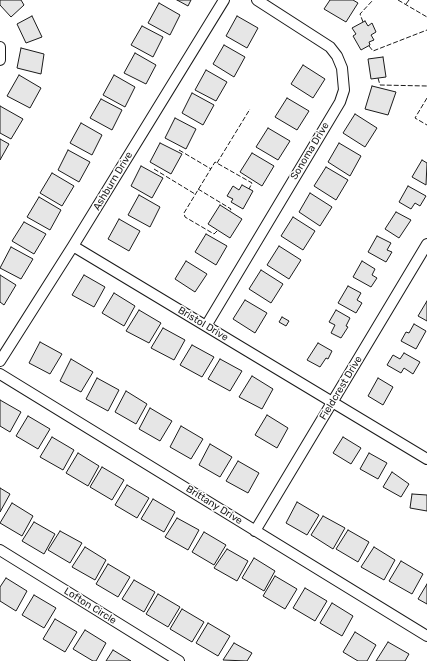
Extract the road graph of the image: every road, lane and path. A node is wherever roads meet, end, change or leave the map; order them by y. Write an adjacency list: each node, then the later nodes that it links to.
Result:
1 (224, 0): 6 (street, Ashburn Drive)
2 (257, 0): 7 (street, Sonoma Drive)
3 (0, 47): 4 (street)
4 (0, 60)
5 (427, 244): 10 (street, Fieldcrest Drive)
6 (73, 246): 7 (street, Bristol Drive); 8 (street, Ashburn Drive)
7 (206, 326): 10 (street, Bristol Drive)
8 (0, 361)
9 (0, 374): 12 (street, Brittany Drive)
10 (332, 403): 11 (street, Bristol Drive); 12 (street, Fieldcrest Drive)
11 (427, 459)
12 (256, 531): 14 (street, Brittany Drive)
13 (0, 550): 15 (street, Lofton Circle)
14 (427, 636)
15 (179, 661)

